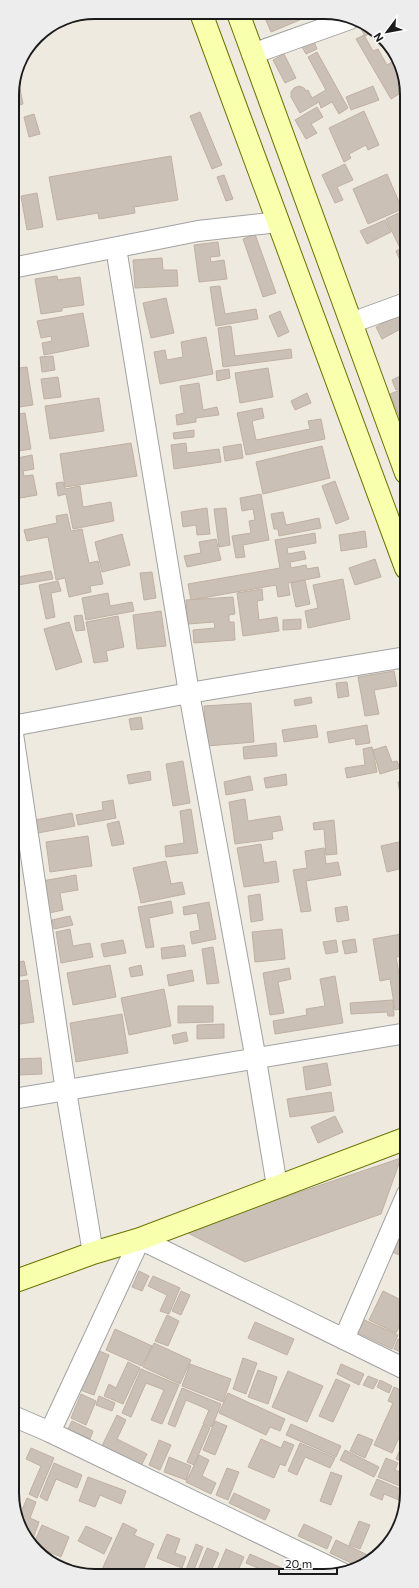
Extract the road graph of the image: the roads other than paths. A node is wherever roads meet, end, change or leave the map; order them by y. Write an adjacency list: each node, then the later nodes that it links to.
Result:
1 (203, 19): 5 (street)
2 (240, 19): 4 (street)
3 (343, 21): 4 (street)
4 (252, 54): 9 (street)
5 (279, 222): 6 (street); 11 (street)
6 (116, 248): 7 (street); 13 (street)
7 (19, 267)
8 (400, 305): 9 (street)
9 (351, 323): 10 (street)
10 (400, 457)
11 (400, 552)
12 (400, 658): 13 (street)
13 (189, 693): 14 (street); 17 (street)
14 (19, 725)
15 (19, 773): 18 (street)
16 (400, 1034): 17 (street)
17 (256, 1060): 18 (street); 21 (street)
18 (66, 1092): 19 (street); 24 (street)
19 (19, 1098)
20 (400, 1141): 21 (street)
21 (277, 1186): 23 (street)
22 (400, 1210): 26 (street)
23 (140, 1239): 24 (street); 26 (street); 29 (street)
24 (93, 1253): 25 (street)
25 (19, 1280)
26 (344, 1339): 27 (street)
27 (400, 1367)
28 (19, 1419): 29 (street)
29 (50, 1432): 30 (street)
30 (332, 1568)

